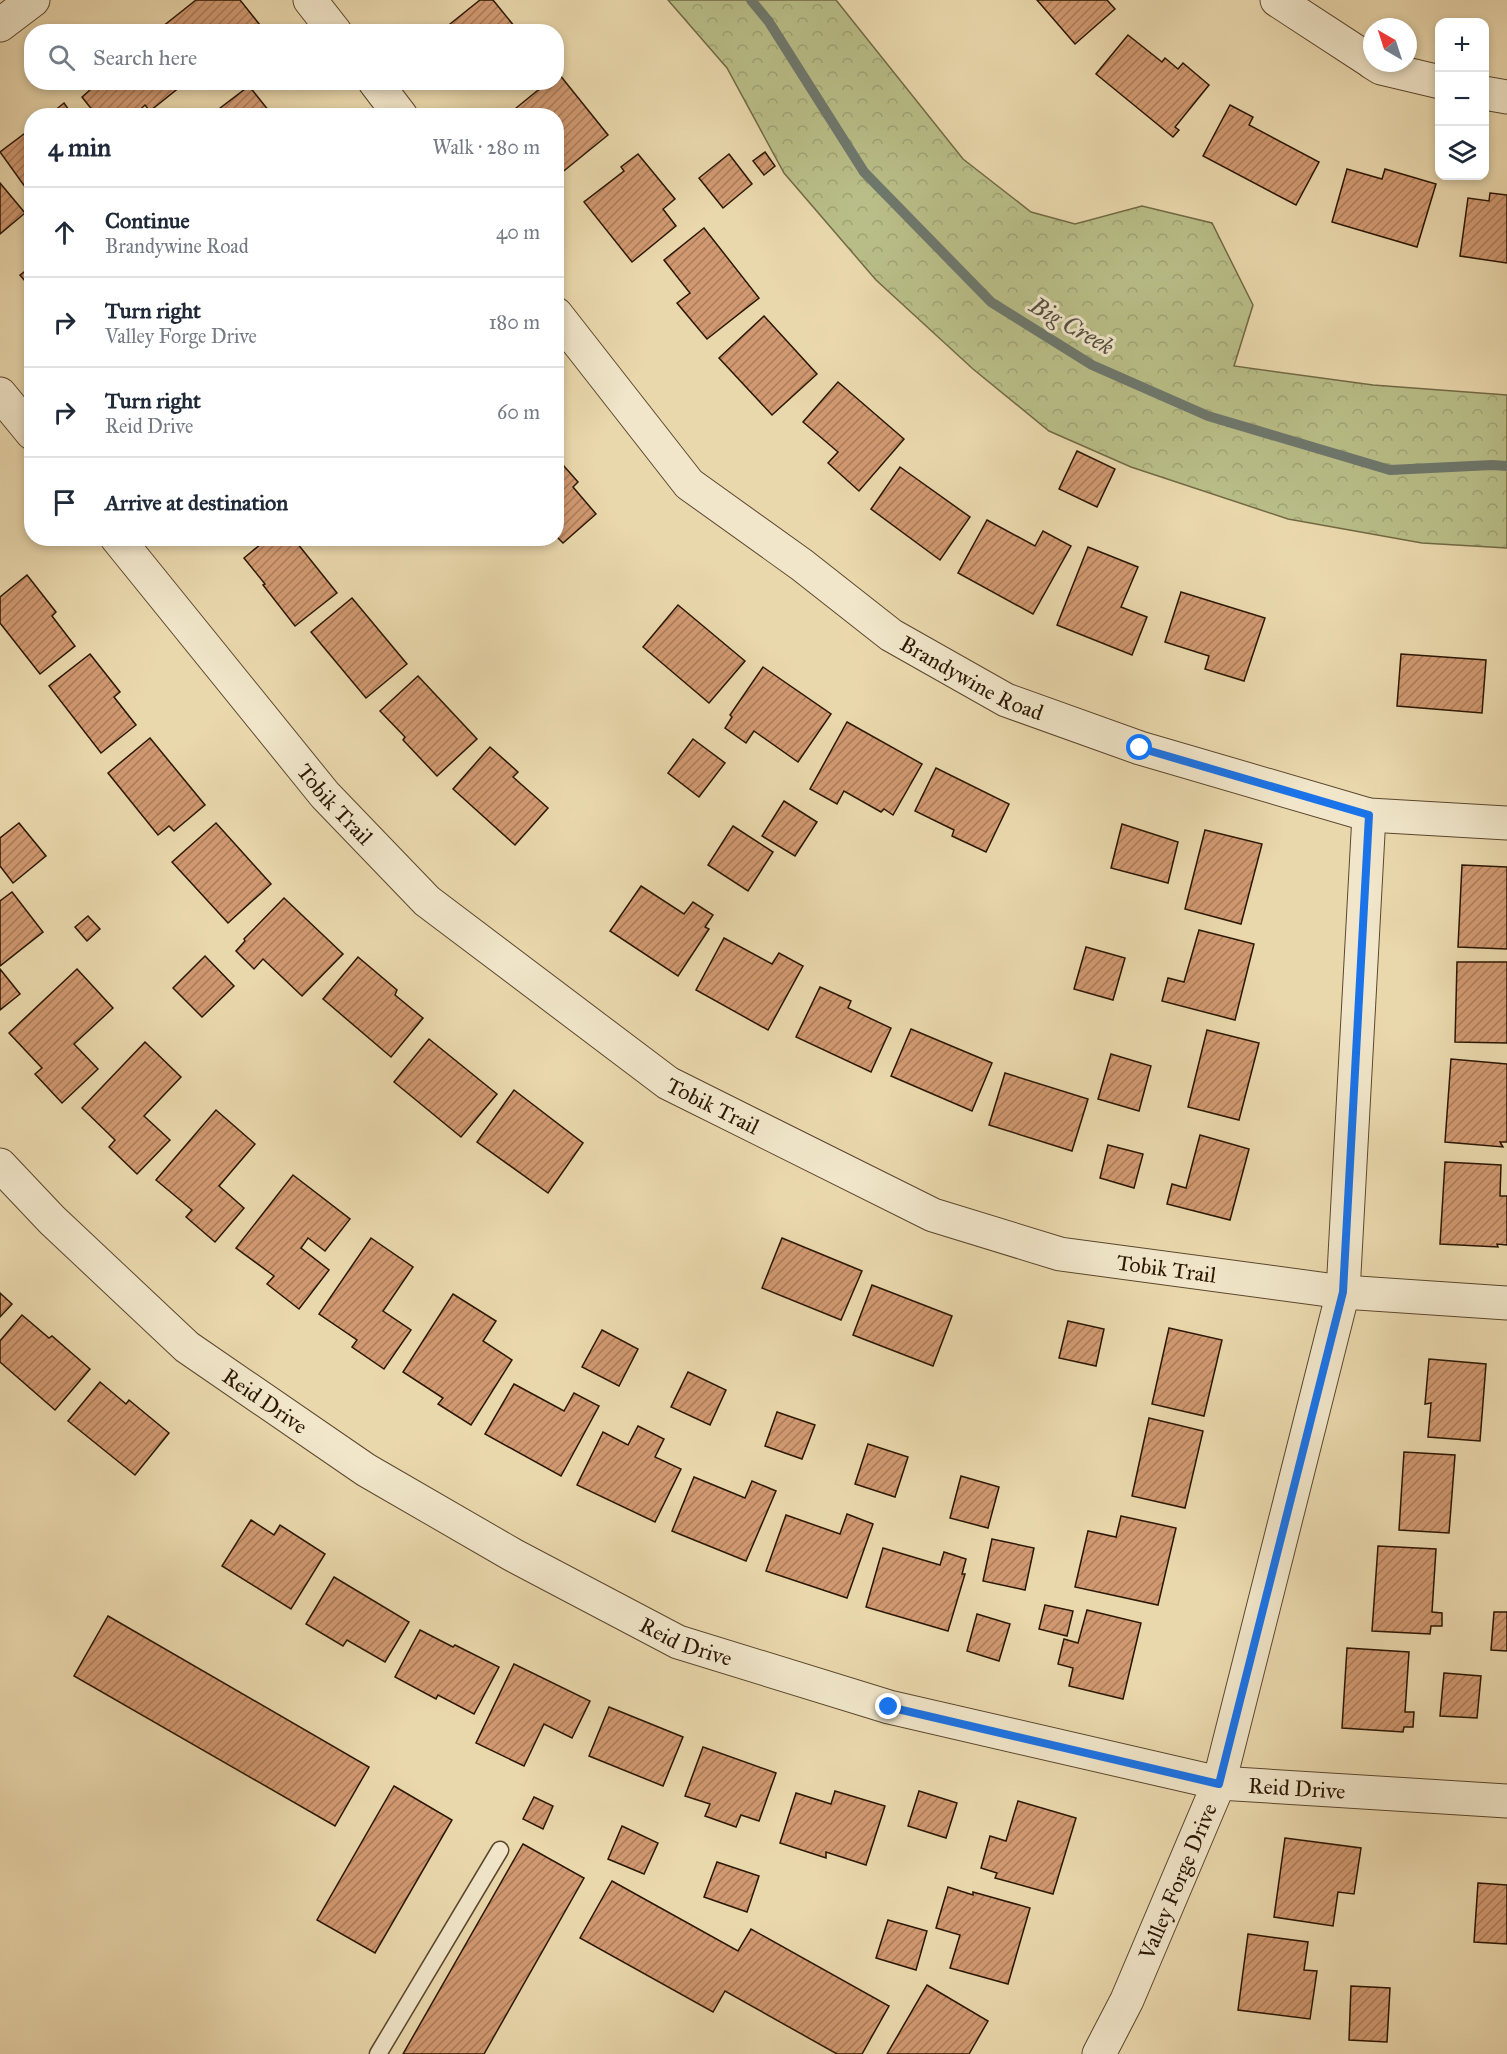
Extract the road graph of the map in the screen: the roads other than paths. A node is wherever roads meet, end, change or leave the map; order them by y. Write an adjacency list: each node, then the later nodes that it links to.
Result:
1 (33, 0): 5 (street)
2 (310, 0): 4 (street)
3 (1277, 0): 6 (street)
4 (329, 24)
5 (0, 25)
6 (1363, 56)
7 (1398, 72): 8 (street)
8 (1435, 81)
9 (381, 90): 12 (street)
10 (1489, 94): 11 (street)
11 (1507, 97)
12 (395, 108)
13 (564, 324): 17 (street, Brandywine Road)
14 (0, 394): 15 (street)
15 (24, 423)
16 (123, 546): 20 (street, Tobik Trail)
17 (1369, 815): 18 (street, Brandywine Road); 20 (street, Valley Forge Drive)
18 (1507, 823)
19 (0, 1165): 22 (street, Reid Drive)
20 (1343, 1292): 21 (street, Tobik Trail); 22 (street, Valley Forge Drive)
21 (1507, 1303)
22 (1219, 1784): 23 (street, Reid Drive); 26 (street, Valley Forge Drive)
23 (1507, 1801)
24 (500, 1850): 25 (lane)
25 (378, 2054)
26 (1099, 2054)

